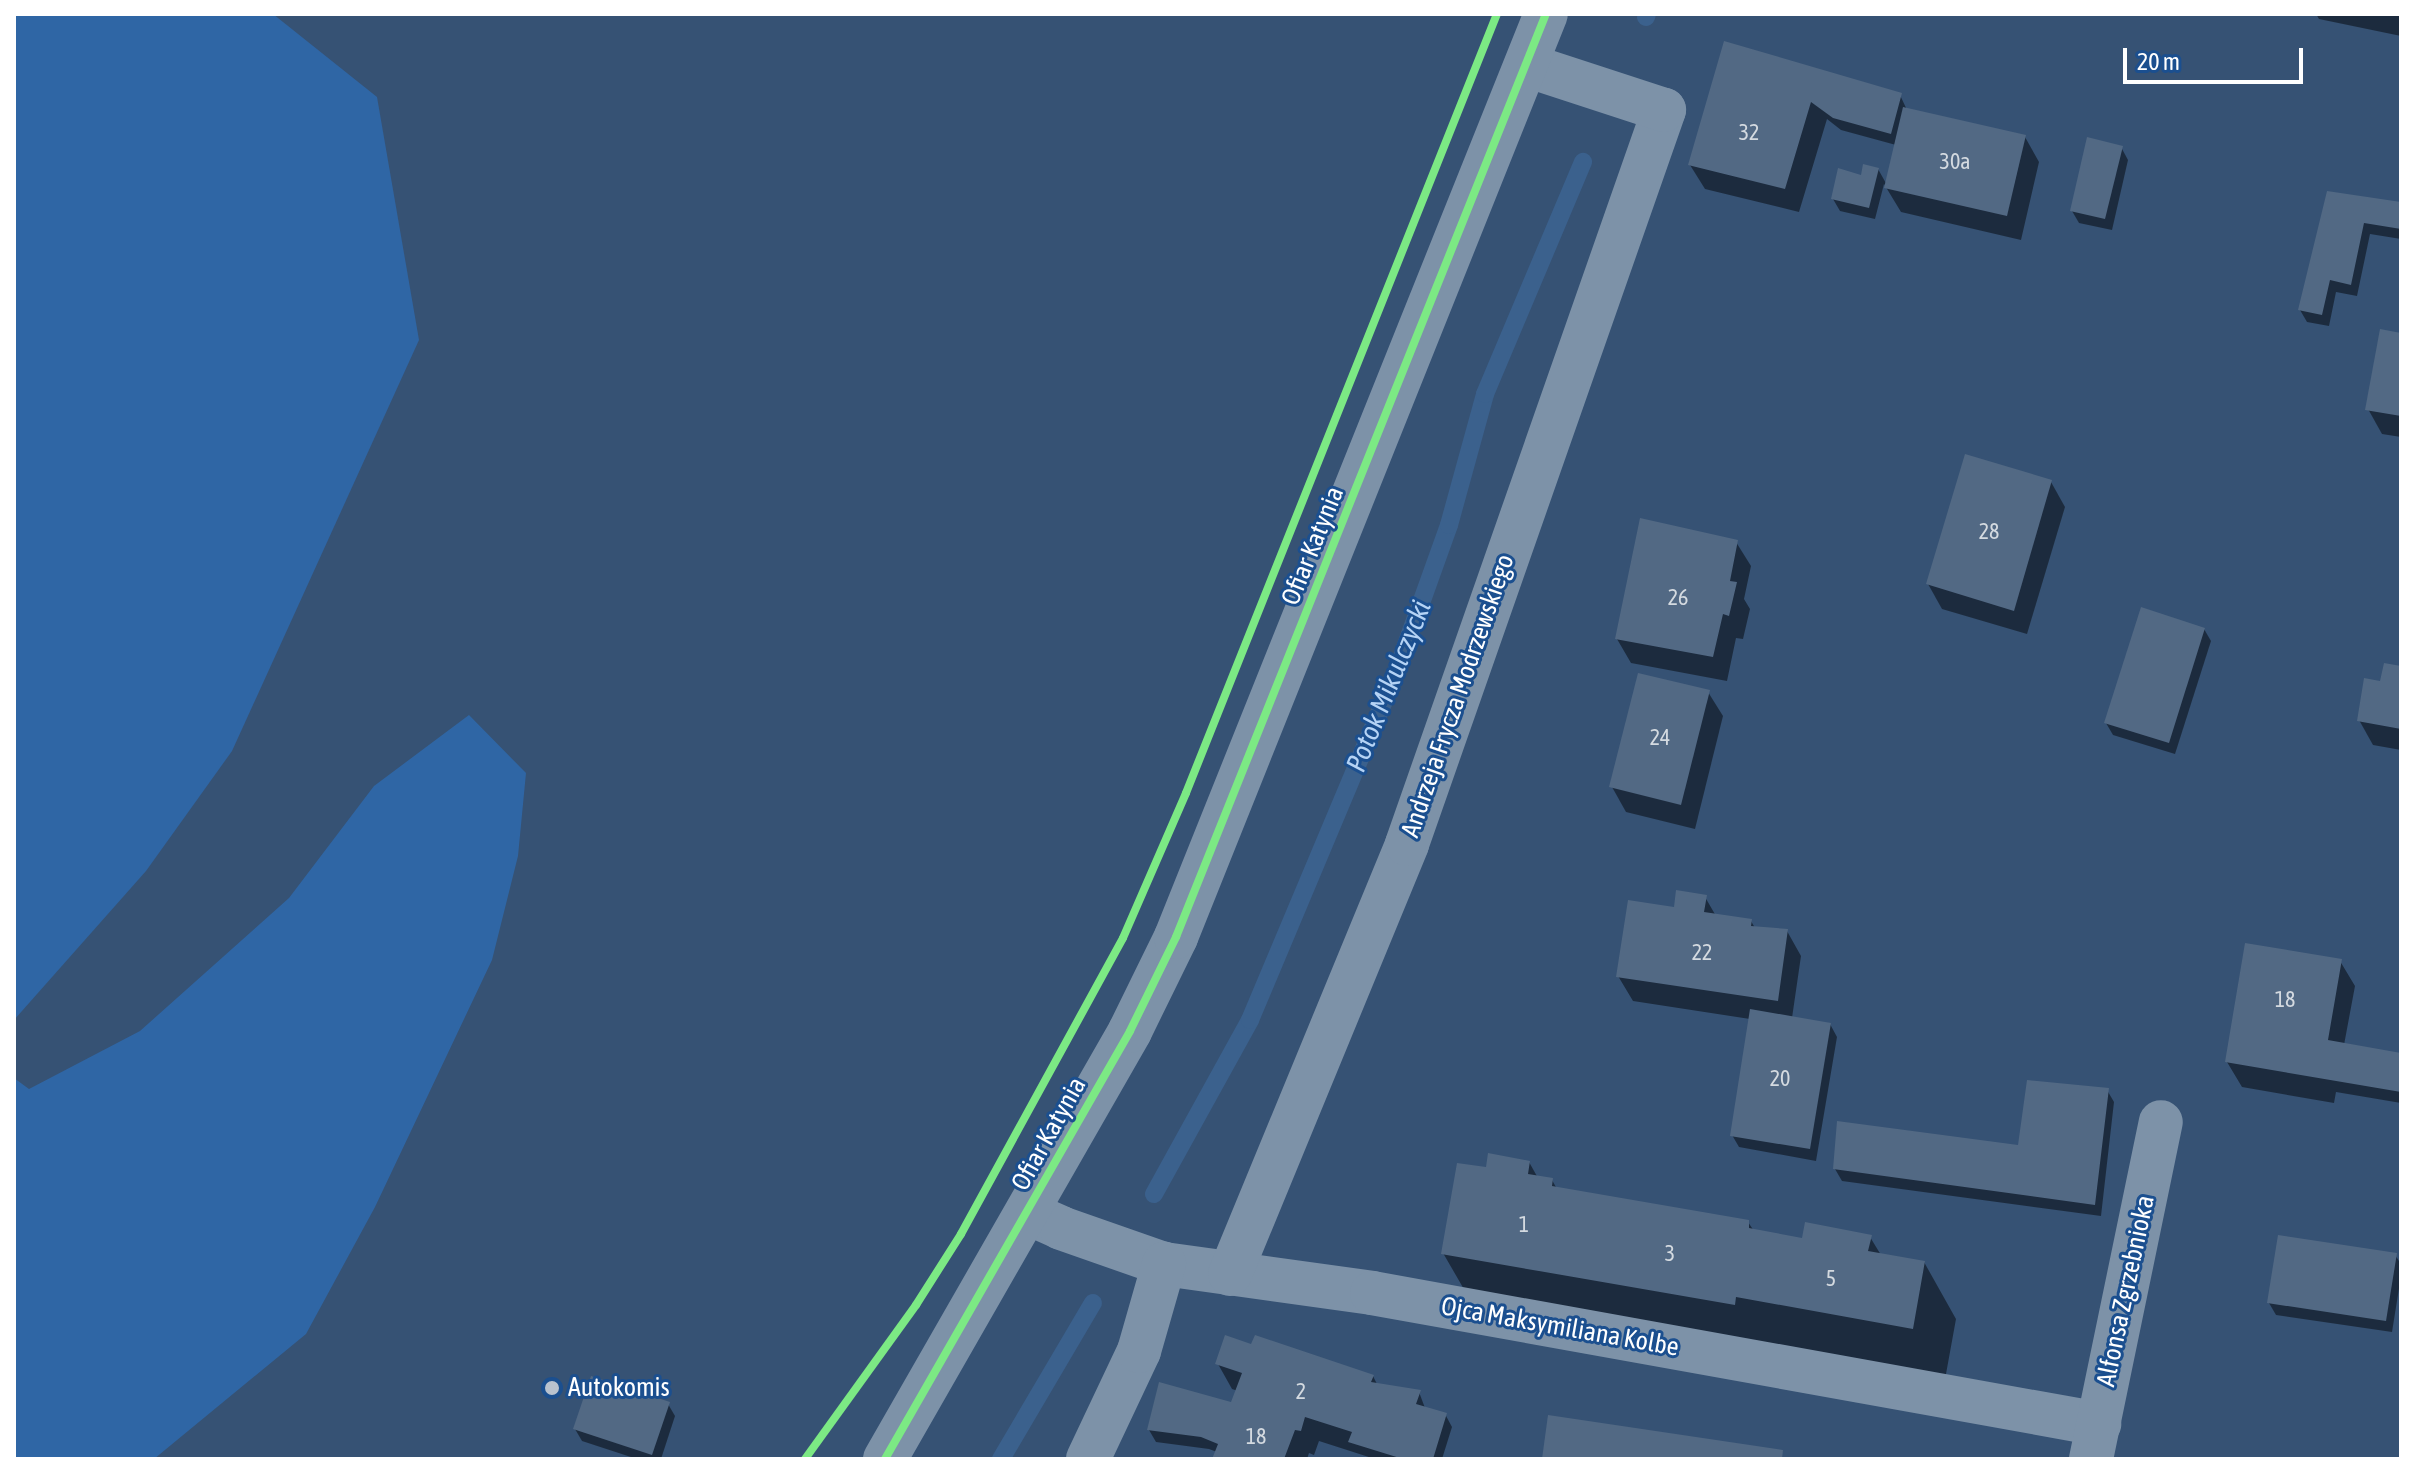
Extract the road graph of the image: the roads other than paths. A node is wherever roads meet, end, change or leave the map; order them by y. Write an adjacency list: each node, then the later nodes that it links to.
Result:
1 (1546, 14): 2 (street, Ofiar Katynia)
2 (1526, 65): 4 (street, Ofiar Katynia); 6 (street, Andrzeja Frycza Modrzewskiego)
3 (2161, 1122): 7 (street, Alfonsa Zgrzebnioka)
4 (1028, 1213): 5 (street, Ojca Maksymiliana Kolbe); 8 (street, Ofiar Katynia)
5 (1164, 1264): 6 (street, Ojca Maksymiliana Kolbe); 9 (street)
6 (1230, 1274): 7 (street, Ojca Maksymiliana Kolbe)
7 (2095, 1442)
8 (885, 1459)
9 (1088, 1459)

